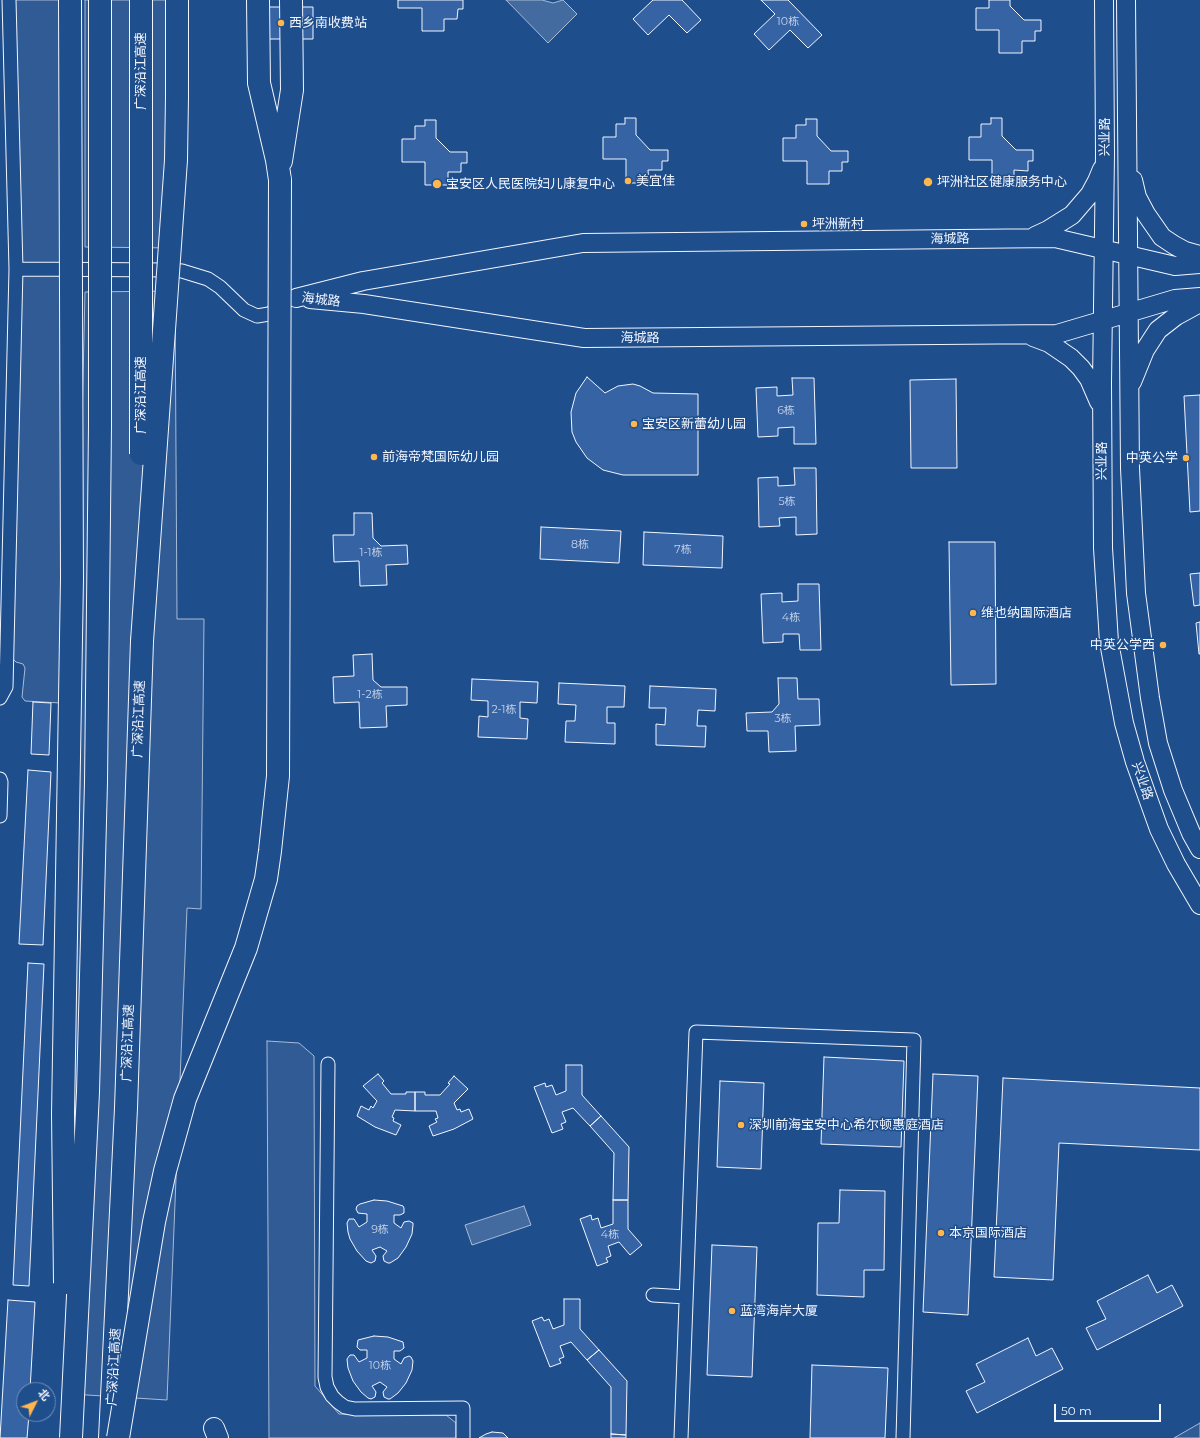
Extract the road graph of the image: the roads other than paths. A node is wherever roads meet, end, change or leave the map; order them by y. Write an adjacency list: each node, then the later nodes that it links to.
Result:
1 (9, 0): 18 (street)
2 (70, 0): 36 (highway, bridge)
3 (100, 0): 37 (highway, bridge)
4 (141, 0): 27 (highway, 广深沿江高速, bridge)
5 (177, 0): 27 (highway, bridge)
6 (258, 0): 12 (highway)
7 (292, 0): 12 (highway)
8 (1104, 0): 10 (main road, 兴业路)
9 (1126, 0): 11 (main road, 兴业路)
10 (1105, 154): 13 (main road); 14 (main road, 兴业路)
11 (1128, 159): 15 (main road, 兴业路); 16 (main road)
12 (280, 180): 39 (highway, bridge)
13 (1021, 239): 14 (main road, 海城路); 20 (main road, 海城路)
14 (1104, 250): 15 (main road, 海城路); 23 (main road, 兴业路)
15 (1128, 255): 17 (main road, 海城路); 22 (main road, 兴业路)
16 (1200, 255)
17 (1200, 264)
18 (16, 269): 20 (street); 28 (street)
19 (1200, 297): 22 (main road, 海城路)
20 (296, 298): 24 (main road, 海城路)
21 (1200, 303): 25 (main road)
22 (1128, 313): 23 (main road, 海城路); 25 (main road, 兴业路)
23 (1103, 320): 24 (main road, 海城路); 26 (main road, 兴业路)
24 (1023, 335): 26 (main road)
25 (1128, 392): 31 (main road, 兴业路)
26 (1102, 417): 32 (main road, 兴业路)
27 (142, 641): 38 (highway, 广深沿江高速)
28 (0, 698)
29 (0, 779): 30 (street)
30 (0, 816)
31 (1200, 849)
32 (1200, 905)
33 (328, 1064): 40 (street)
34 (653, 1296): 35 (street)
35 (686, 1297): 41 (street); 42 (street)
36 (67, 1438)
37 (71, 1438)
38 (110, 1438)
39 (118, 1438)
40 (463, 1438)
41 (681, 1438)
42 (902, 1438)

